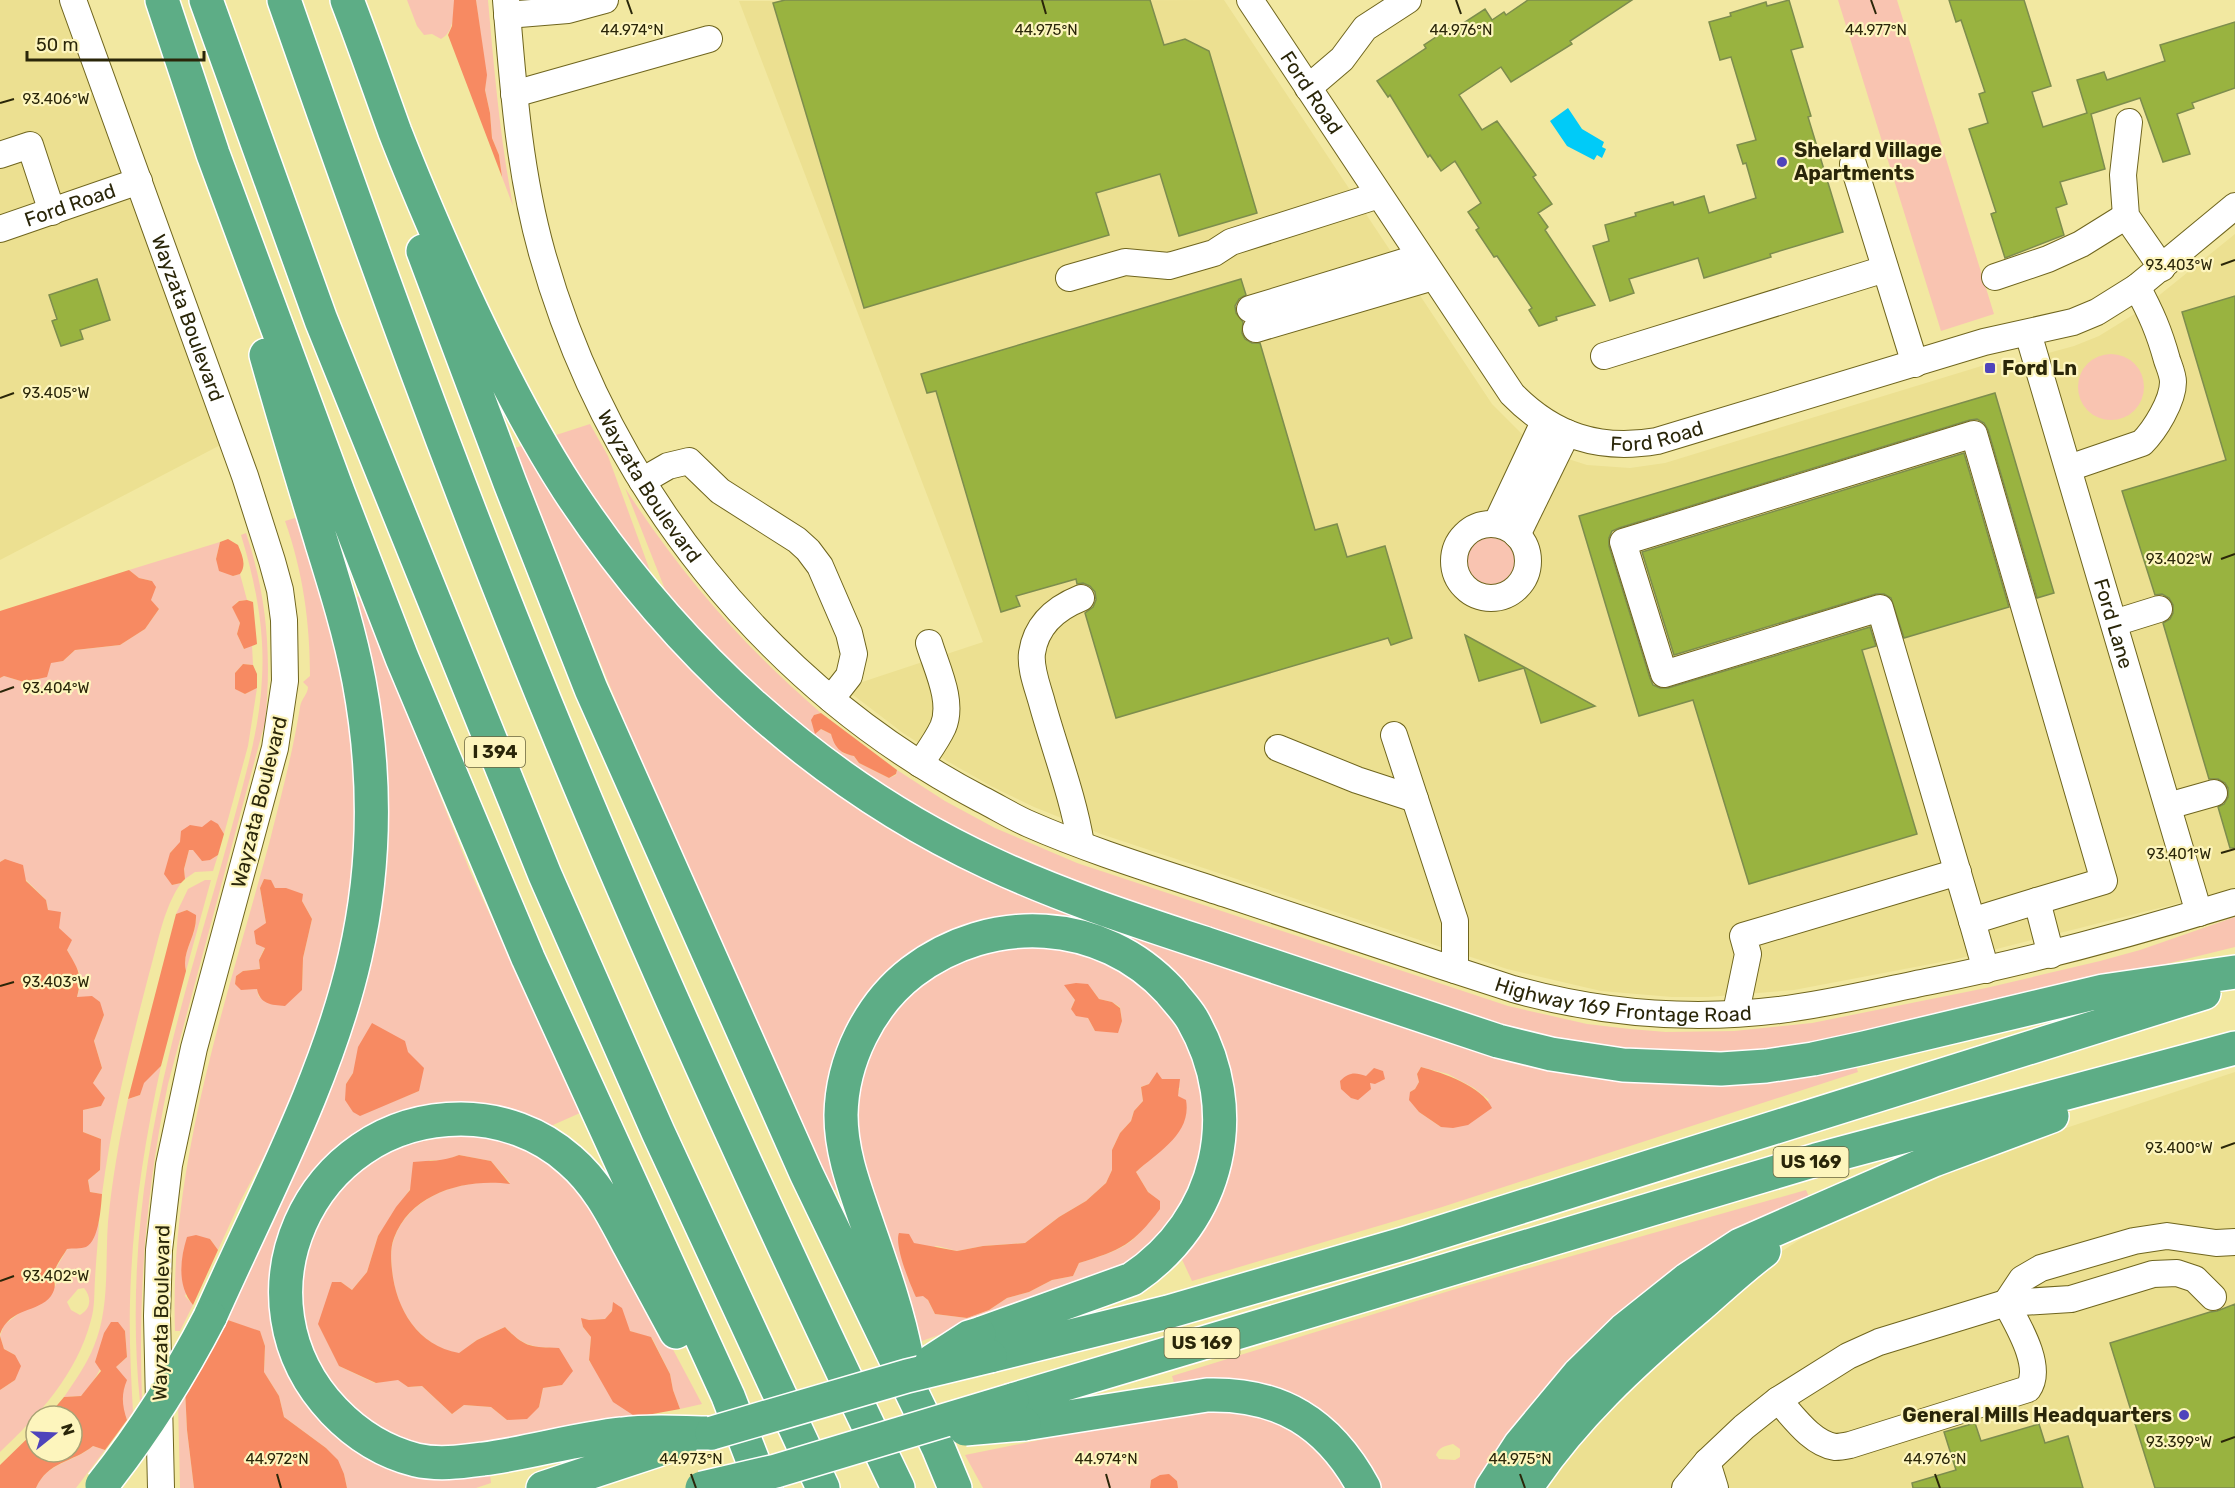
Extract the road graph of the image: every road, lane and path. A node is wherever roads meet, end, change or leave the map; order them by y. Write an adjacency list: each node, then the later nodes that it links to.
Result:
1 (73, 0): 18 (street, Wayzata Boulevard)
2 (162, 0): 15 (highway)
3 (206, 0): 80 (highway, I 394)
4 (284, 0): 81 (highway)
5 (335, 0): 68 (highway)
6 (347, 0): 59 (highway)
7 (605, 0): 10 (street)
8 (1408, 0): 12 (street)
9 (1255, 2): 12 (street, Ford Road)
10 (506, 7): 13 (street, Wayzata Boulevard)
11 (710, 39): 13 (street)
12 (1308, 88): 19 (street, Ford Road)
13 (514, 94): 37 (street, Wayzata Boulevard)
14 (2128, 122): 22 (street)
15 (213, 154): 69 (highway); 76 (highway, bridge)
16 (0, 155): 21 (street)
17 (1853, 164): 26 (street)
18 (139, 181): 21 (street, Ford Road); 77 (street, Wayzata Boulevard)
19 (1379, 195): 24 (street, Ford Road); 28 (street)
20 (2235, 206): 25 (street, Ford Road)
21 (52, 212): 23 (street, Ford Road)
22 (2126, 216): 25 (street); 27 (street)
23 (0, 229)
24 (1426, 267): 30 (street); 34 (street, Ford Road)
25 (2162, 268): 29 (street, Ford Road)
26 (1885, 269): 32 (street); 33 (street)
27 (1995, 277)
28 (1069, 278)
29 (2137, 287): 31 (street, Ford Road); 36 (street)
30 (1253, 319)
31 (2028, 333): 33 (street, Ford Road); 36 (street, Ford Lane)
32 (1604, 356)
33 (1915, 364): 35 (street, Ford Road)
34 (1544, 422): 35 (street, Ford Road); 35 (street)
35 (1567, 433)
36 (2069, 468): 40 (street, Ford Lane)
37 (642, 482): 42 (street, Wayzata Boulevard); 42 (street)
38 (1081, 598): 50 (street)
39 (2159, 609): 40 (street)
40 (2114, 623): 48 (street, Ford Lane)
41 (929, 643): 45 (street)
42 (831, 699): 45 (street, Wayzata Boulevard)
43 (1394, 735): 47 (street)
44 (1278, 748): 47 (street)
45 (920, 764): 49 (street, Wayzata Boulevard)
46 (2214, 793): 48 (street)
47 (1415, 799): 57 (street)
48 (2169, 806): 54 (street, Ford Lane)
49 (1027, 823): 50 (street, Highway 169 Frontage Road)
50 (1081, 844): 57 (street, Highway 169 Frontage Road)
51 (1958, 872): 52 (street); 55 (street); 61 (street)
52 (2037, 901): 55 (street); 56 (street)
53 (2235, 902): 54 (street, Highway 169 Frontage Road)
54 (2199, 913): 56 (street, Highway 169 Frontage Road)
55 (1972, 921): 58 (street)
56 (2051, 955): 58 (street, Highway 169 Frontage Road)
57 (1455, 970): 61 (street, Highway 169 Frontage Road)
58 (1986, 970): 61 (street, Highway 169 Frontage Road)
59 (2235, 972)
60 (2235, 983): 67 (highway, US 169)
61 (1736, 1012)
62 (2235, 1048): 63 (highway); 71 (highway, US 169)
63 (1850, 1196): 85 (highway); 86 (highway)
64 (2235, 1242): 66 (street)
65 (2213, 1297): 66 (street)
66 (2006, 1303): 70 (street); 70 (street)
67 (985, 1345): 68 (highway, bridge); 68 (highway)
68 (911, 1388): 72 (highway, bridge); 73 (highway)
69 (728, 1396): 72 (highway); 75 (highway)
70 (1778, 1400): 74 (street)
71 (1018, 1412): 75 (highway, bridge); 84 (highway)
72 (648, 1442): 78 (highway)
73 (938, 1447): 82 (highway); 83 (highway)
74 (1707, 1462): 87 (street); 88 (street)
75 (759, 1479): 79 (highway, bridge)
76 (101, 1486)
77 (161, 1488)
78 (543, 1488)
79 (702, 1488)
80 (823, 1488)
81 (898, 1488)
82 (954, 1488)
83 (964, 1488)
84 (1364, 1488)
85 (1492, 1488)
86 (1526, 1488)
87 (1685, 1488)
88 (1715, 1488)

